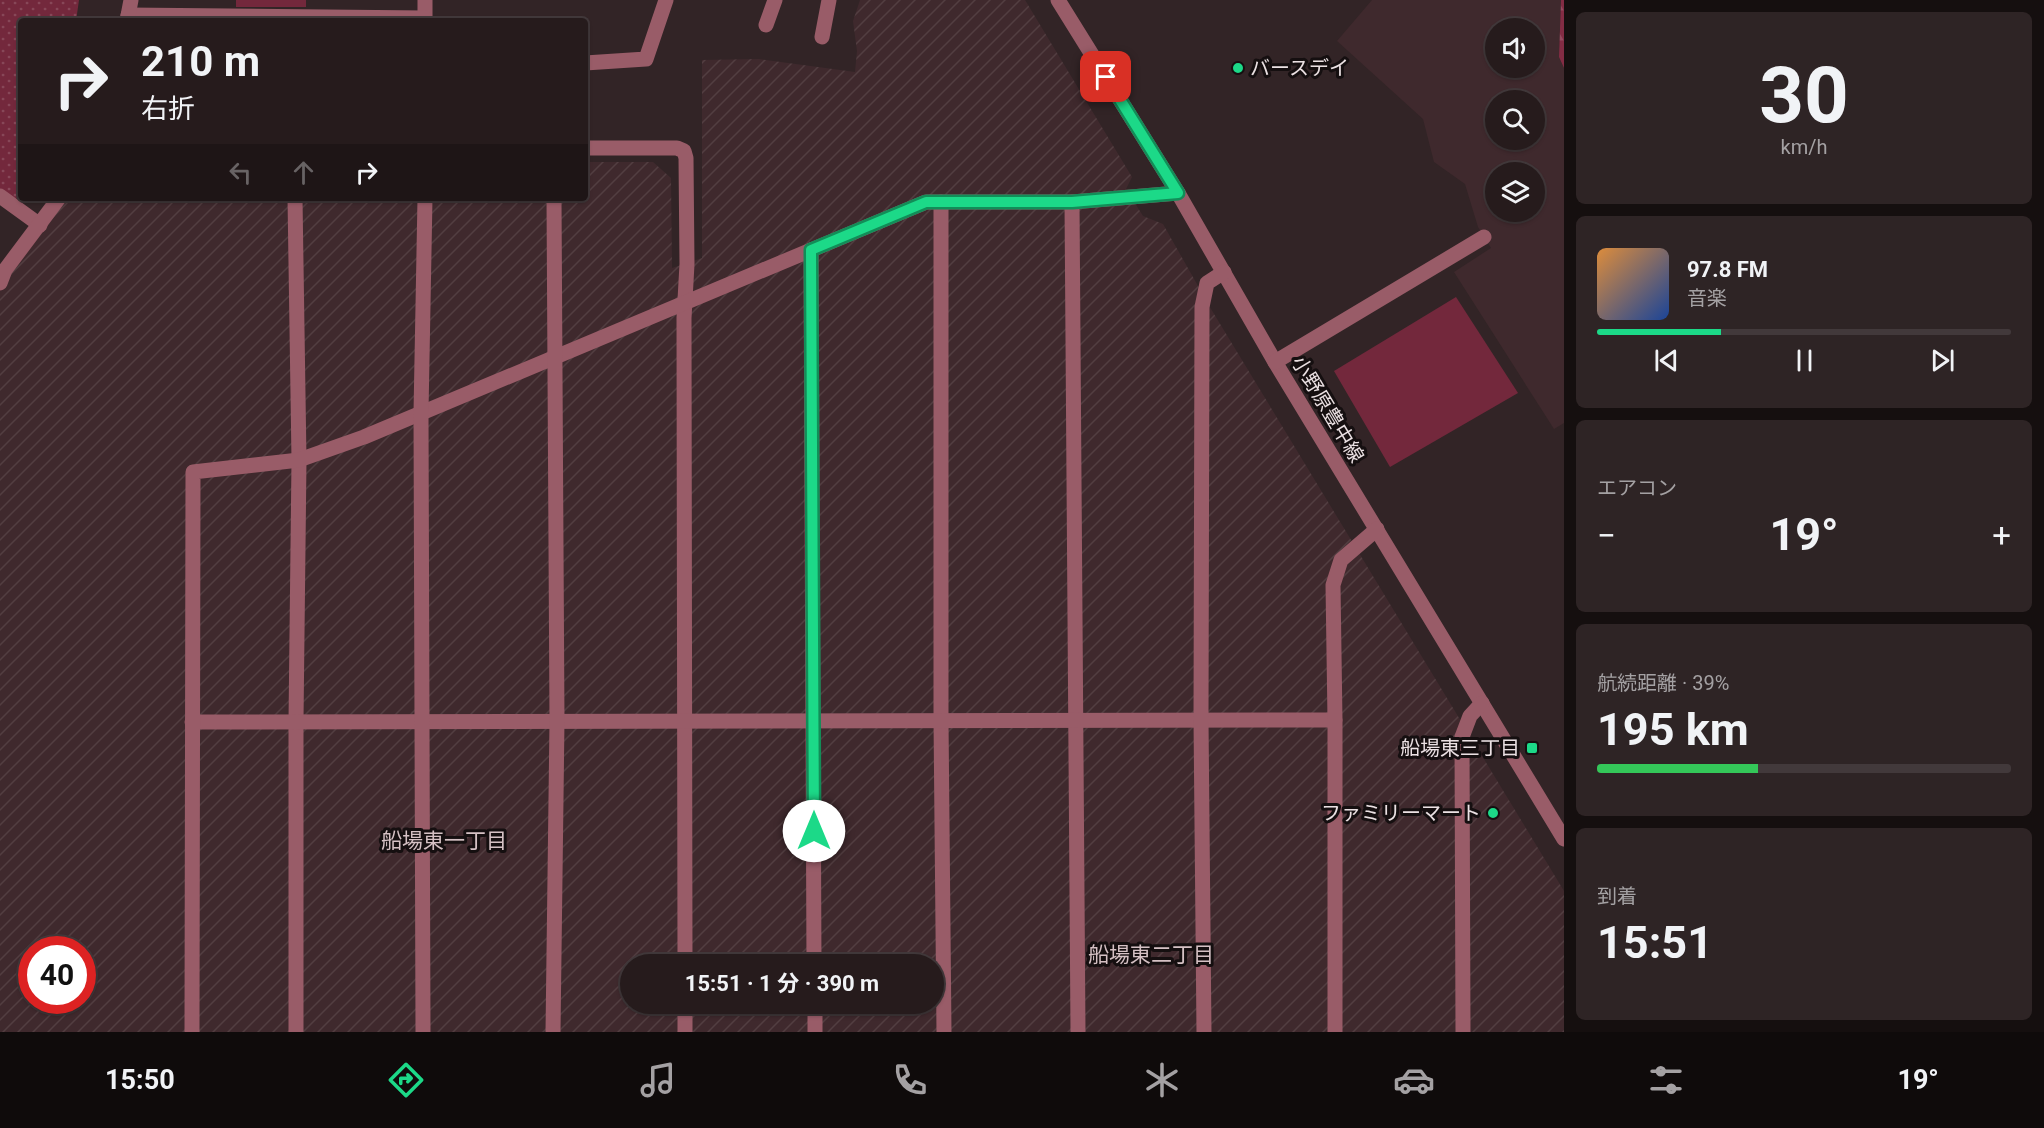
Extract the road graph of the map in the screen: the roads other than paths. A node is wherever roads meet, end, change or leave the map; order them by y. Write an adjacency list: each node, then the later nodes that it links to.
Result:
1 (425, 0): 8 (street)
2 (666, 0): 11 (street)
3 (775, 0): 9 (street)
4 (829, 0): 10 (street)
5 (1058, 0): 13 (street, 小野原豊中線)
6 (128, 12): 7 (street)
7 (351, 18)
8 (425, 18)
9 (766, 25)
10 (822, 37)
11 (588, 63)
12 (588, 148): 26 (street)
13 (1178, 193): 20 (street); 24 (street, 小野原豊中線)
14 (0, 196): 21 (street)
15 (57, 201): 21 (street)
16 (295, 201): 30 (street)
17 (426, 201): 29 (street)
18 (554, 201): 27 (street)
19 (941, 202): 20 (street); 23 (street); 34 (street)
20 (1072, 202): 35 (street)
21 (40, 225): 25 (street)
22 (1485, 237): 28 (street)
23 (811, 250): 26 (street); 33 (street)
24 (1224, 272): 28 (street, 小野原豊中線); 36 (street)
25 (0, 283)
26 (684, 304): 27 (street); 41 (street)
27 (554, 357): 29 (street); 40 (street)
28 (1275, 362): 31 (street, 小野原豊中線)
29 (421, 413): 30 (street); 39 (street)
30 (299, 460): 38 (street); 42 (street)
31 (1377, 529): 32 (street, 小野原豊中線); 37 (street)
32 (1482, 703): 43 (street, 小野原豊中線); 58 (street)
33 (813, 720): 34 (street); 41 (street); 45 (street)
34 (942, 720): 35 (street); 54 (street)
35 (1075, 720): 36 (street); 55 (street)
36 (1201, 720): 37 (street); 56 (street)
37 (1335, 720): 57 (street)
38 (296, 721): 39 (street); 42 (street); 49 (street)
39 (422, 721): 40 (street); 50 (street)
40 (557, 721): 41 (street); 51 (street)
41 (684, 721): 44 (street)
42 (192, 722): 48 (street)
43 (1564, 838)
44 (685, 954)
45 (814, 954)
46 (685, 1014): 52 (street)
47 (815, 1014): 53 (street)
48 (192, 1032)
49 (296, 1032)
50 (423, 1032)
51 (554, 1032)
52 (685, 1032)
53 (815, 1032)
54 (944, 1032)
55 (1078, 1032)
56 (1204, 1032)
57 (1335, 1032)
58 (1462, 1032)

